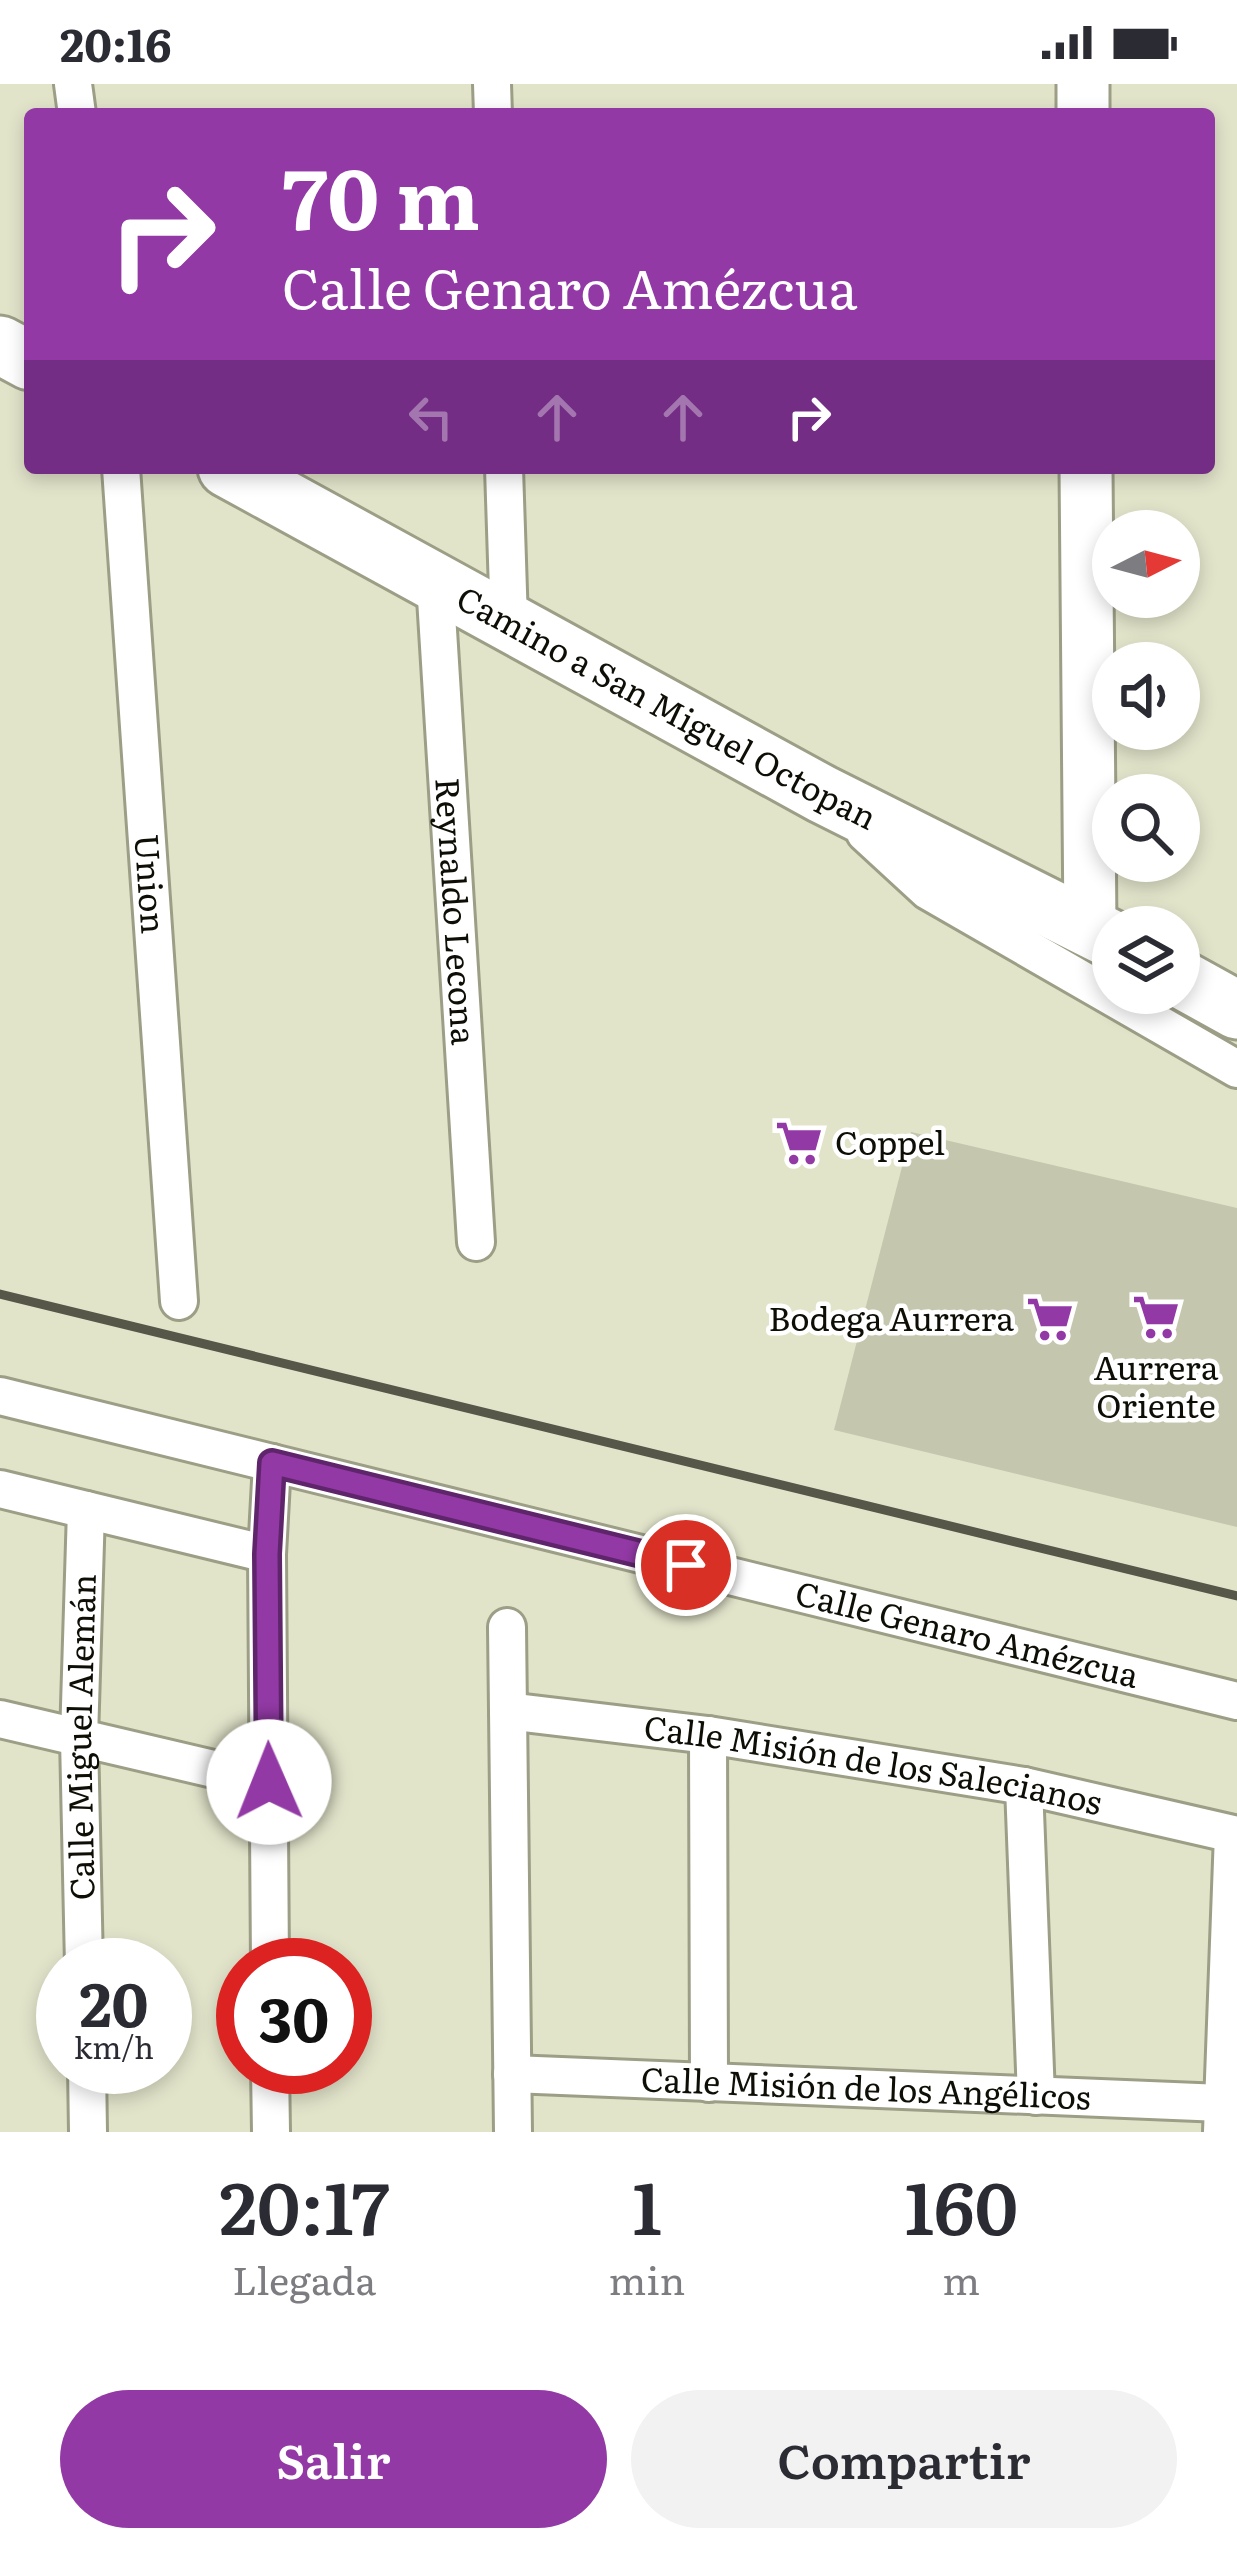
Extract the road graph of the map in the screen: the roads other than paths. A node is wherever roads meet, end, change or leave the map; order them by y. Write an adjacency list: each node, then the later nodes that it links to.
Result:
1 (121, 474): 14 (street, Union)
2 (238, 474): 5 (main road, Camino a San Miguel Octopan)
3 (504, 474): 6 (street)
4 (1086, 474): 8 (street)
5 (435, 582): 6 (main road, Camino a San Miguel Octopan); 13 (street, Reynaldo Lecona)
6 (509, 622): 7 (main road, Camino a San Miguel Octopan)
7 (822, 794): 9 (main road, Camino a San Miguel Octopan); 12 (street)
8 (1101, 906)
9 (1092, 928)
10 (1200, 990): 11 (main road)
11 (1237, 1010)
12 (1237, 1069)
13 (476, 1242)
14 (179, 1300)
15 (0, 1396): 16 (street, Calle Genaro Amézcua)
16 (272, 1463): 19 (street); 21 (street, Calle Genaro Amézcua)
17 (0, 1489): 18 (street)
18 (86, 1510): 19 (street); 25 (street, Calle Miguel Alemán)
19 (267, 1554): 26 (street)
20 (507, 1627): 22 (street)
21 (1237, 1701)
22 (508, 1711): 24 (street, Calle Misión de los Salecianos); 30 (street)
23 (0, 1719): 25 (street)
24 (708, 1735): 27 (street, Calle Misión de los Salecianos); 31 (street)
25 (79, 1738): 26 (street); 28 (street, Calle Miguel Alemán)
26 (269, 1782): 29 (street)
27 (1024, 1786): 34 (street); 35 (street, Calle Misión de los Salecianos)
28 (83, 1938)
29 (270, 1938)
30 (512, 2074): 31 (street, Calle Misión de los Angélicos); 38 (street)
31 (709, 2083): 34 (street, Calle Misión de los Angélicos)
32 (87, 2094): 36 (street)
33 (271, 2094): 37 (street)
34 (1036, 2096): 35 (street, Calle Misión de los Angélicos)
35 (1222, 2118)
36 (88, 2132)
37 (271, 2132)
38 (513, 2132)

